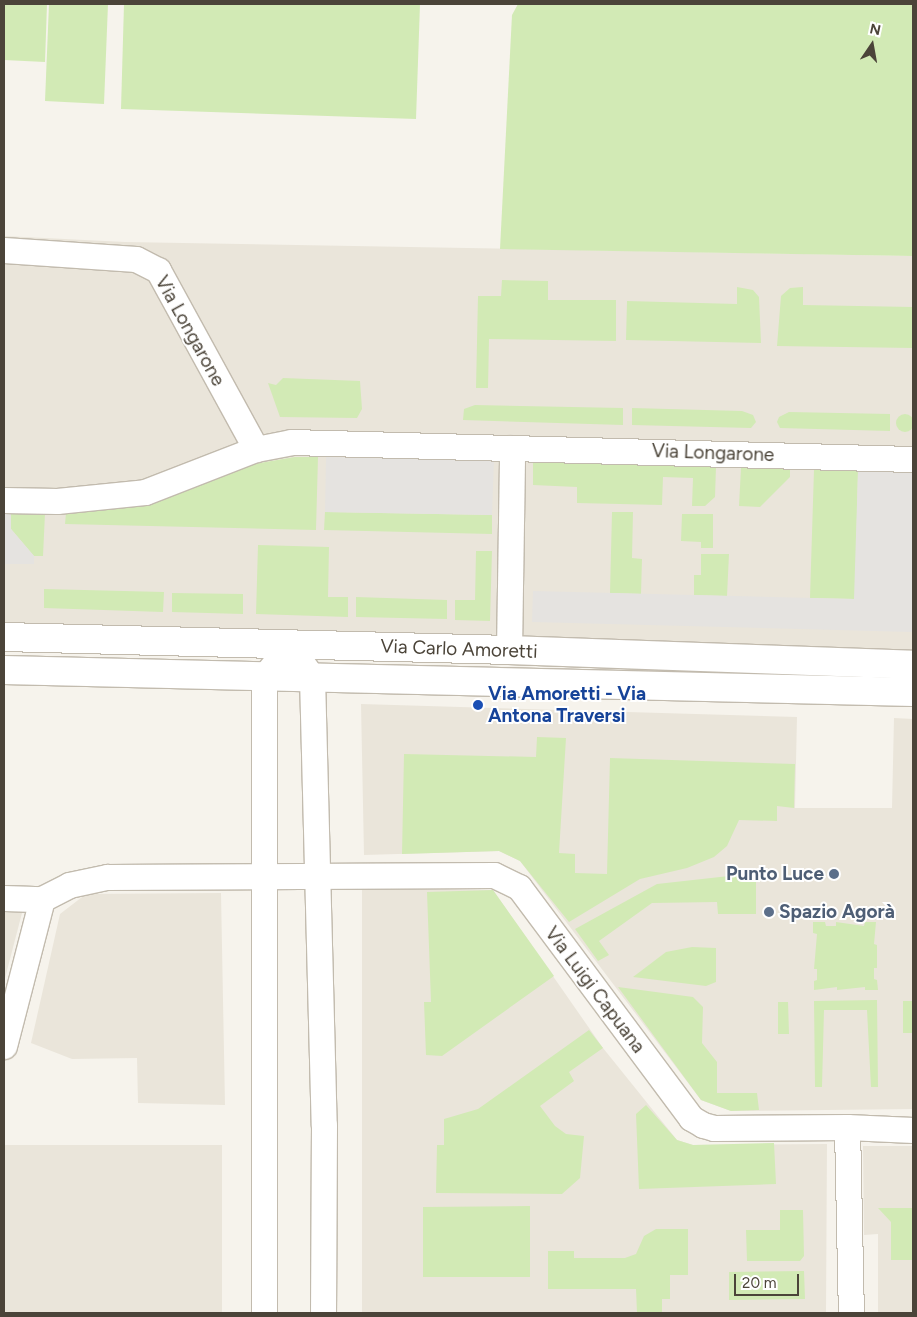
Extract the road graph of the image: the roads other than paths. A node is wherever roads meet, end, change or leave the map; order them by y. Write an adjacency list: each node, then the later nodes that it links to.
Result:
1 (4, 250): 3 (street, Via Longarone)
2 (512, 448): 3 (street, Via Longarone); 4 (street, Via Longarone); 8 (street)
3 (256, 449): 5 (street, Via Longarone)
4 (913, 459)
5 (4, 500)
6 (4, 637): 7 (street, Via Carlo Amoretti)
7 (290, 645): 8 (street, Via Carlo Amoretti); 11 (street); 12 (street)
8 (509, 650): 9 (street, Via Carlo Amoretti)
9 (913, 665)
10 (4, 670): 11 (street, Via Carlo Amoretti)
11 (264, 677): 12 (street, Via Carlo Amoretti); 15 (street)
12 (312, 677): 13 (street, Via Carlo Amoretti); 14 (street)
13 (913, 692)
14 (316, 875): 15 (street, Via Luigi Capuana); 19 (street, Via Luigi Capuana); 22 (street)
15 (265, 876): 17 (street, Via Luigi Capuana); 21 (street)
16 (4, 898): 17 (street)
17 (42, 899): 18 (street)
18 (4, 1046)
19 (847, 1127): 20 (street, Via Luigi Capuana); 23 (street)
20 (913, 1130)
21 (264, 1313)
22 (323, 1313)
23 (851, 1313)

